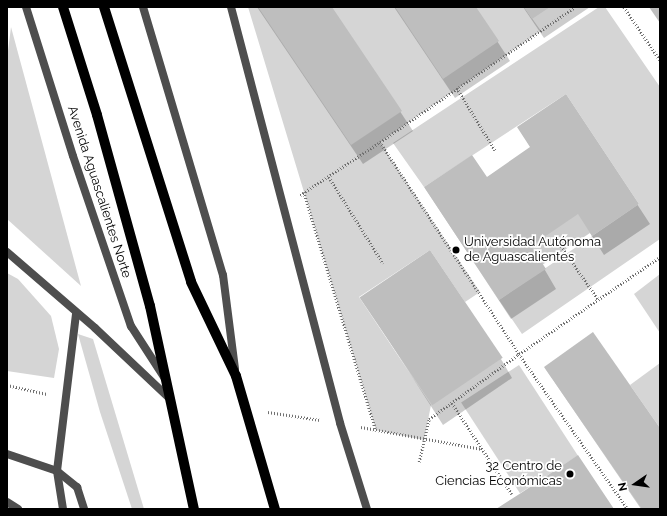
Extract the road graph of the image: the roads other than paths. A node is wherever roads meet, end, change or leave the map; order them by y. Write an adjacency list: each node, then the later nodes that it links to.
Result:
1 (26, 7): 9 (street, Avenida Aguascalientes Norte)
2 (63, 7): 9 (main road, Avenida Aguascalientes Norte)
3 (104, 7): 8 (main road)
4 (143, 7): 8 (street)
5 (231, 7): 19 (street)
6 (7, 252): 7 (street)
7 (76, 314): 10 (street); 12 (street)
8 (236, 376): 18 (main road)
9 (164, 377): 10 (main road, Avenida Aguascalientes Norte)
10 (168, 397): 17 (main road, Avenida Aguascalientes Norte)
11 (7, 454): 12 (street)
12 (57, 471): 15 (street); 16 (street)
13 (7, 502): 14 (street)
14 (18, 509)
15 (63, 509)
16 (84, 509)
17 (194, 509)
18 (275, 509)
19 (367, 509)

